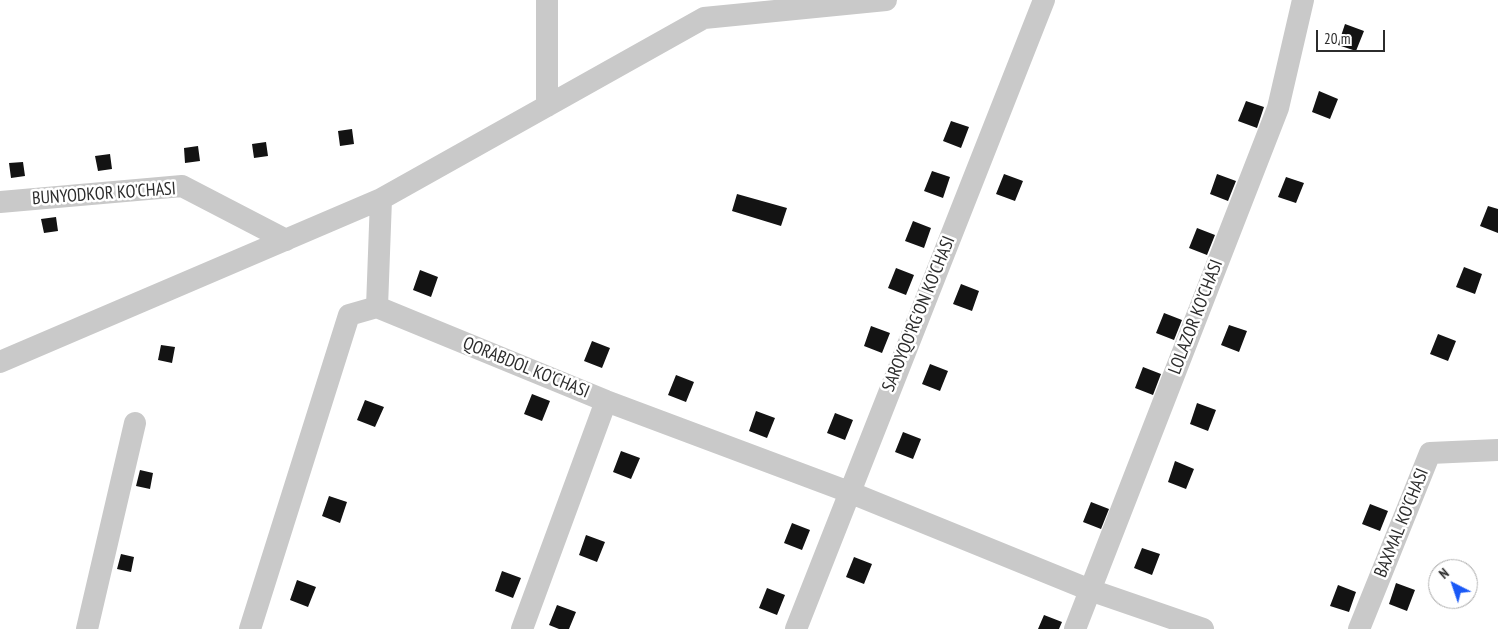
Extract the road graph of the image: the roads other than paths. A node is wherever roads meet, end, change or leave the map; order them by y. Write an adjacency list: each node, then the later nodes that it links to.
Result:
1 (547, 0): 5 (street)
2 (886, 0): 5 (street)
3 (1044, 0): 14 (street, SAROYQO'RG'ON KO'CHASI)
4 (1303, 0): 15 (street, LOLAZOR KO'CHASI)
5 (547, 106): 6 (street)
6 (381, 199): 8 (street); 9 (street)
7 (0, 202): 8 (street, BUNYODKOR KO'CHASI)
8 (286, 240): 10 (street)
9 (376, 307): 11 (street, QORABDOL KO'CHASI); 17 (street)
10 (0, 362)
11 (606, 401): 14 (street); 18 (street, QORABDOL KO'CHASI)
12 (134, 423): 16 (street)
13 (1498, 450): 22 (street, BAXMAL KO'CHASI)
14 (849, 492): 15 (street); 19 (street, SAROYQO'RG'ON KO'CHASI)
15 (1090, 590): 20 (street, LOLAZOR KO'CHASI); 21 (street)
16 (87, 629)
17 (250, 629)
18 (522, 629)
19 (796, 629)
20 (1075, 629)
21 (1203, 629)
22 (1359, 629)

